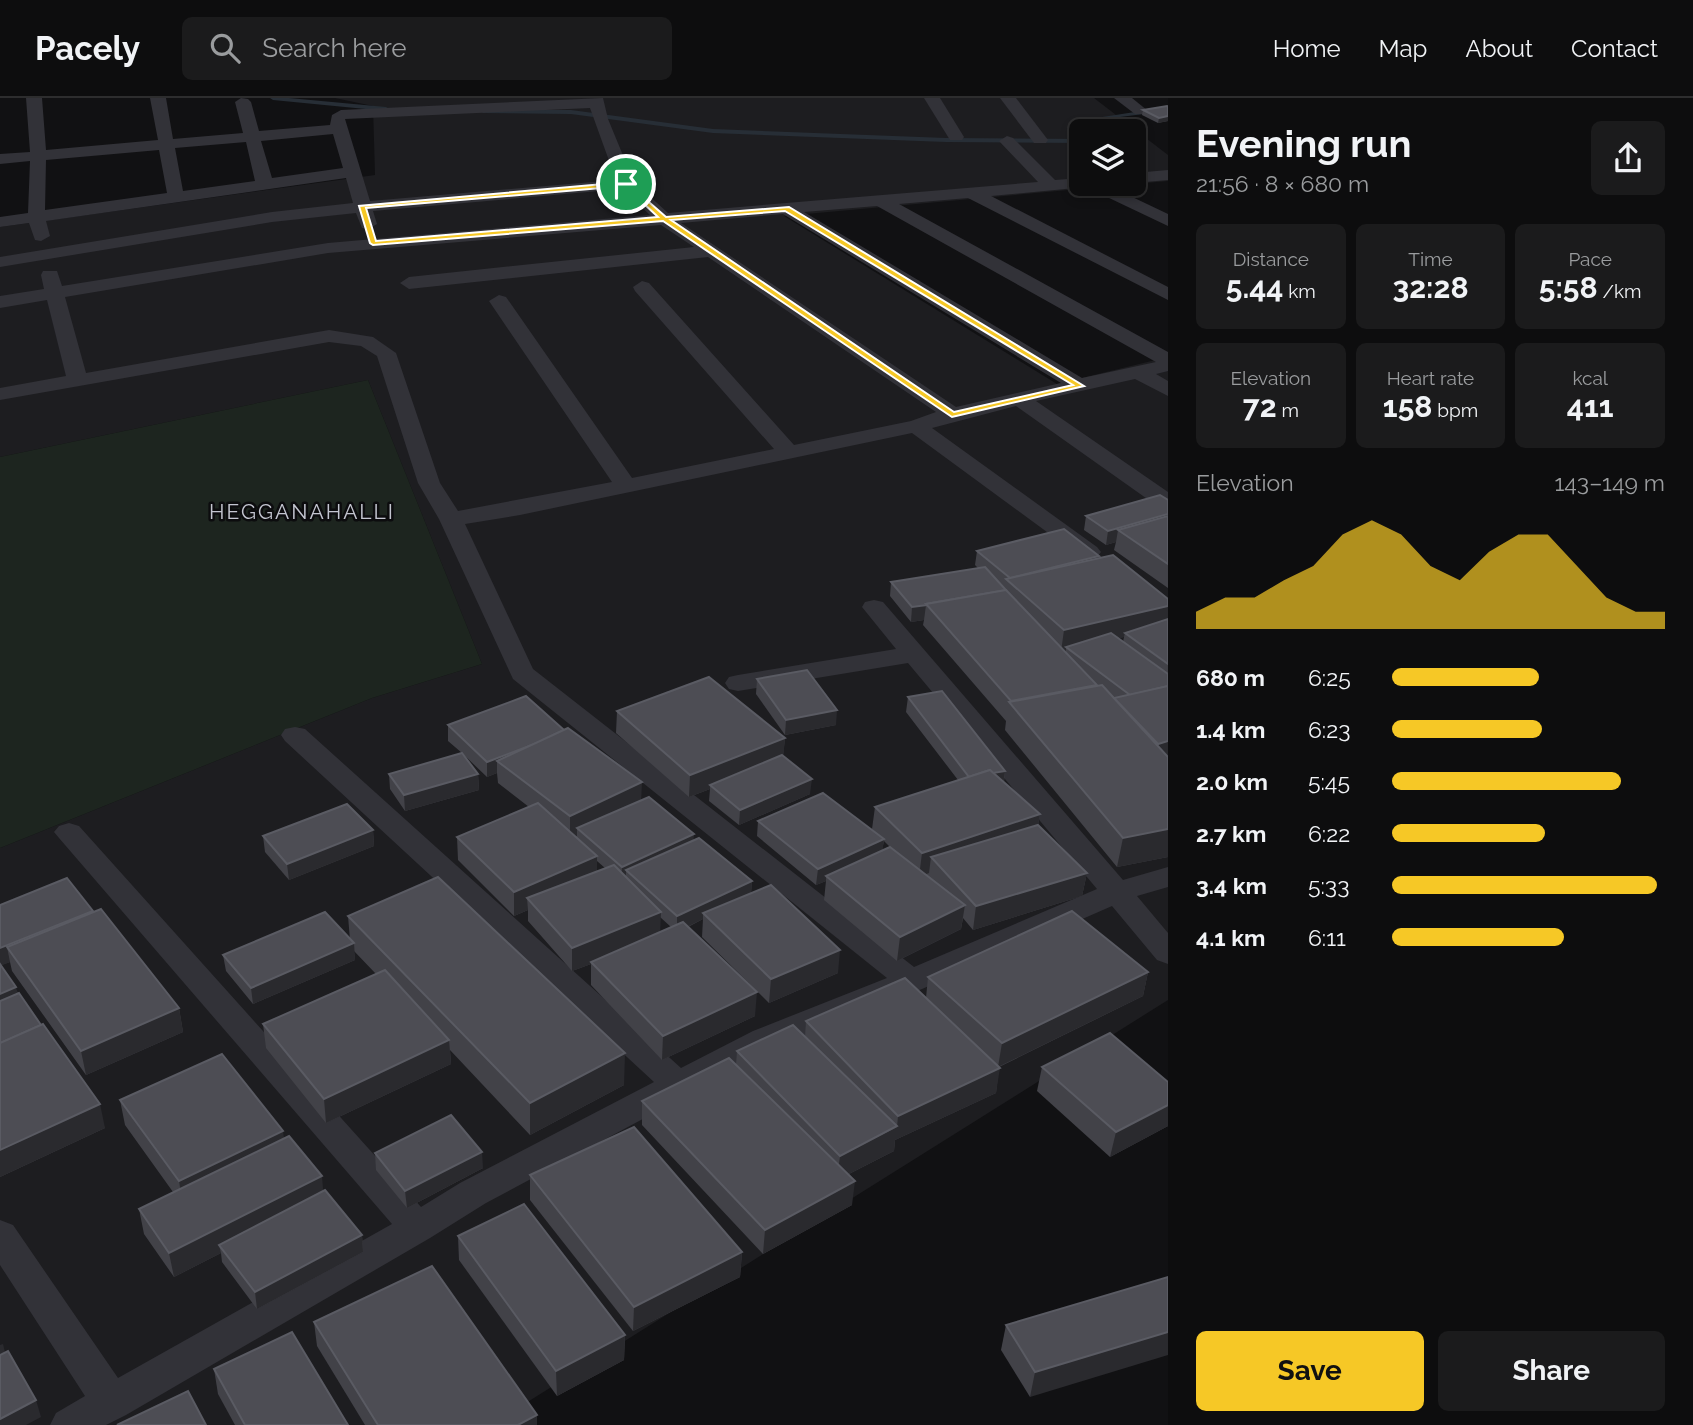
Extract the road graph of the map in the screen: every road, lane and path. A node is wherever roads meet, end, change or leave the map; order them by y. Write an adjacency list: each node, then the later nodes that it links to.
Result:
1 (34, 98): 15 (street)
2 (158, 98): 14 (street)
3 (932, 98): 11 (street)
4 (1008, 98): 12 (street)
5 (1122, 98): 8 (street)
6 (243, 102): 10 (street)
7 (597, 109): 9 (street); 20 (street)
8 (1140, 111)
9 (339, 129): 10 (street); 17 (street)
10 (253, 137): 14 (street); 22 (street)
11 (956, 137)
12 (1040, 139)
13 (1007, 141): 23 (street)
14 (166, 145): 15 (street); 26 (street)
15 (38, 156): 16 (street); 30 (street)
16 (0, 159)
17 (352, 172): 22 (street); 28 (street)
18 (1168, 175): 19 (street)
19 (1146, 177)
20 (626, 184): 28 (street); 31 (street)
21 (1069, 184): 23 (street)
22 (265, 185): 26 (street)
23 (1051, 186): 24 (street)
24 (972, 193): 27 (street); 41 (street)
25 (1117, 196): 32 (street)
26 (176, 197): 30 (street)
27 (881, 201): 29 (street); 44 (street)
28 (362, 206): 34 (street); 36 (street)
29 (787, 209): 31 (street); 47 (street)
30 (36, 218): 33 (street); 36 (street)
31 (664, 219): 34 (street); 35 (street)
32 (1168, 221)
33 (0, 222)
34 (373, 243): 40 (street)
35 (712, 251): 38 (street); 51 (street)
36 (46, 254): 37 (street); 40 (street)
37 (0, 262)
38 (409, 283)
39 (642, 287): 53 (street)
40 (53, 294): 42 (street); 46 (street)
41 (1168, 294)
42 (0, 302)
43 (499, 302): 54 (street)
44 (1168, 363): 45 (street)
45 (1139, 372): 47 (street); 48 (street)
46 (78, 381): 49 (street); 56 (street)
47 (1080, 386): 50 (street)
48 (1168, 390)
49 (0, 394)
50 (1021, 400): 51 (street); 55 (street)
51 (952, 415): 52 (street)
52 (916, 426): 53 (street); 57 (street)
53 (789, 452): 54 (street)
54 (626, 486): 56 (street)
55 (1168, 503)
56 (451, 519): 66 (street)
57 (1106, 564)
58 (874, 607): 59 (street)
59 (915, 654): 60 (street); 64 (street)
60 (737, 683)
61 (295, 735): 67 (street)
62 (69, 832): 68 (street)
63 (1168, 877): 64 (street)
64 (1118, 892): 65 (street); 66 (street)
65 (1168, 953)
66 (911, 981): 67 (street)
67 (678, 1086): 68 (street)
68 (417, 1228): 70 (street)
69 (0, 1235): 70 (street)
70 (112, 1402): 71 (street)
71 (70, 1425)

